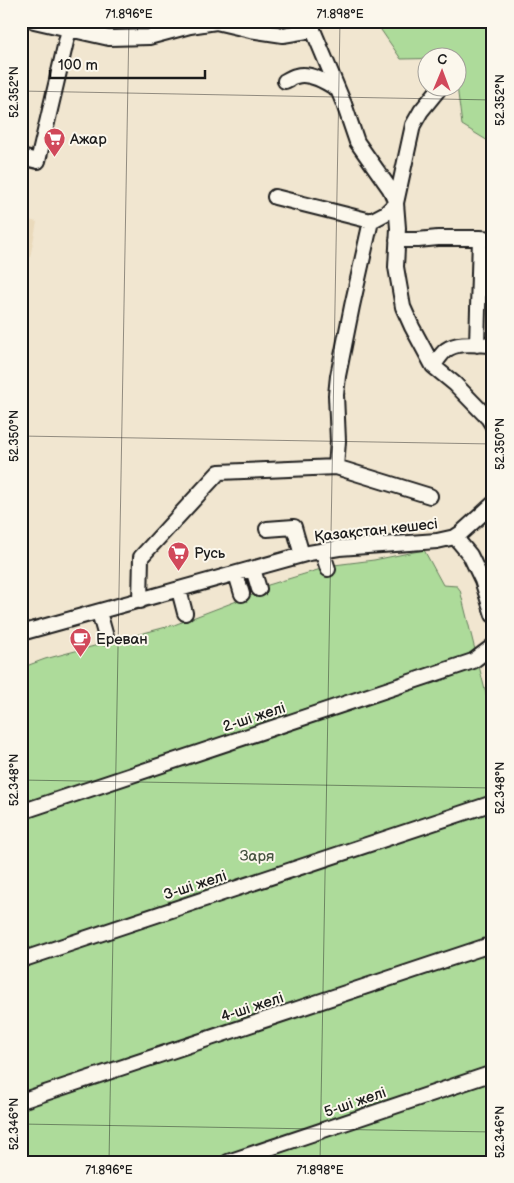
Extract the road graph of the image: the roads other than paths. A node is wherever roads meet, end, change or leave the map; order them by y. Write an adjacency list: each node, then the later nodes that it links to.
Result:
1 (34, 21): 3 (street)
2 (313, 26): 3 (street); 5 (street)
3 (69, 30): 7 (street)
4 (285, 81): 5 (street)
5 (337, 89): 9 (street)
6 (431, 98): 9 (street)
7 (21, 157)
8 (275, 197): 10 (street)
9 (396, 203): 10 (street); 12 (street)
10 (371, 221): 17 (street)
11 (486, 238): 12 (street); 13 (street)
12 (397, 240): 15 (street)
13 (477, 345): 14 (street); 15 (street)
14 (493, 345)
15 (433, 366): 16 (street)
16 (493, 426)
17 (336, 467): 18 (street); 31 (street)
18 (430, 496)
19 (493, 504): 21 (street, Қазақстан көшесі)
20 (267, 529): 23 (street)
21 (455, 537): 22 (street, Қазақстан көшесі); 27 (street)
22 (322, 551): 23 (street, Қазақстан көшесі); 25 (street)
23 (302, 555): 24 (street, Қазақстан көшесі)
24 (253, 569): 26 (street, Қазақстан көшесі); 28 (street)
25 (328, 569)
26 (236, 574): 29 (street, Қазақстан көшесі); 30 (street)
27 (487, 581): 34 (street)
28 (260, 589)
29 (179, 590): 31 (street, Қазақстан көшесі); 33 (street)
30 (242, 594)
31 (140, 601): 32 (street, Қазақстан көшесі)
32 (99, 612): 35 (street, Қазақстан көшесі); 36 (street)
33 (185, 613)
34 (493, 615)
35 (21, 633)
36 (106, 637)
37 (493, 646): 39 (street, 2-ші желі)
38 (493, 803): 41 (street, 3-ші желі)
39 (21, 812)
40 (493, 944): 43 (street, 4-ші желі)
41 (21, 960)
42 (493, 1073): 44 (street, 5-ші желі)
43 (21, 1101)
44 (228, 1162)

